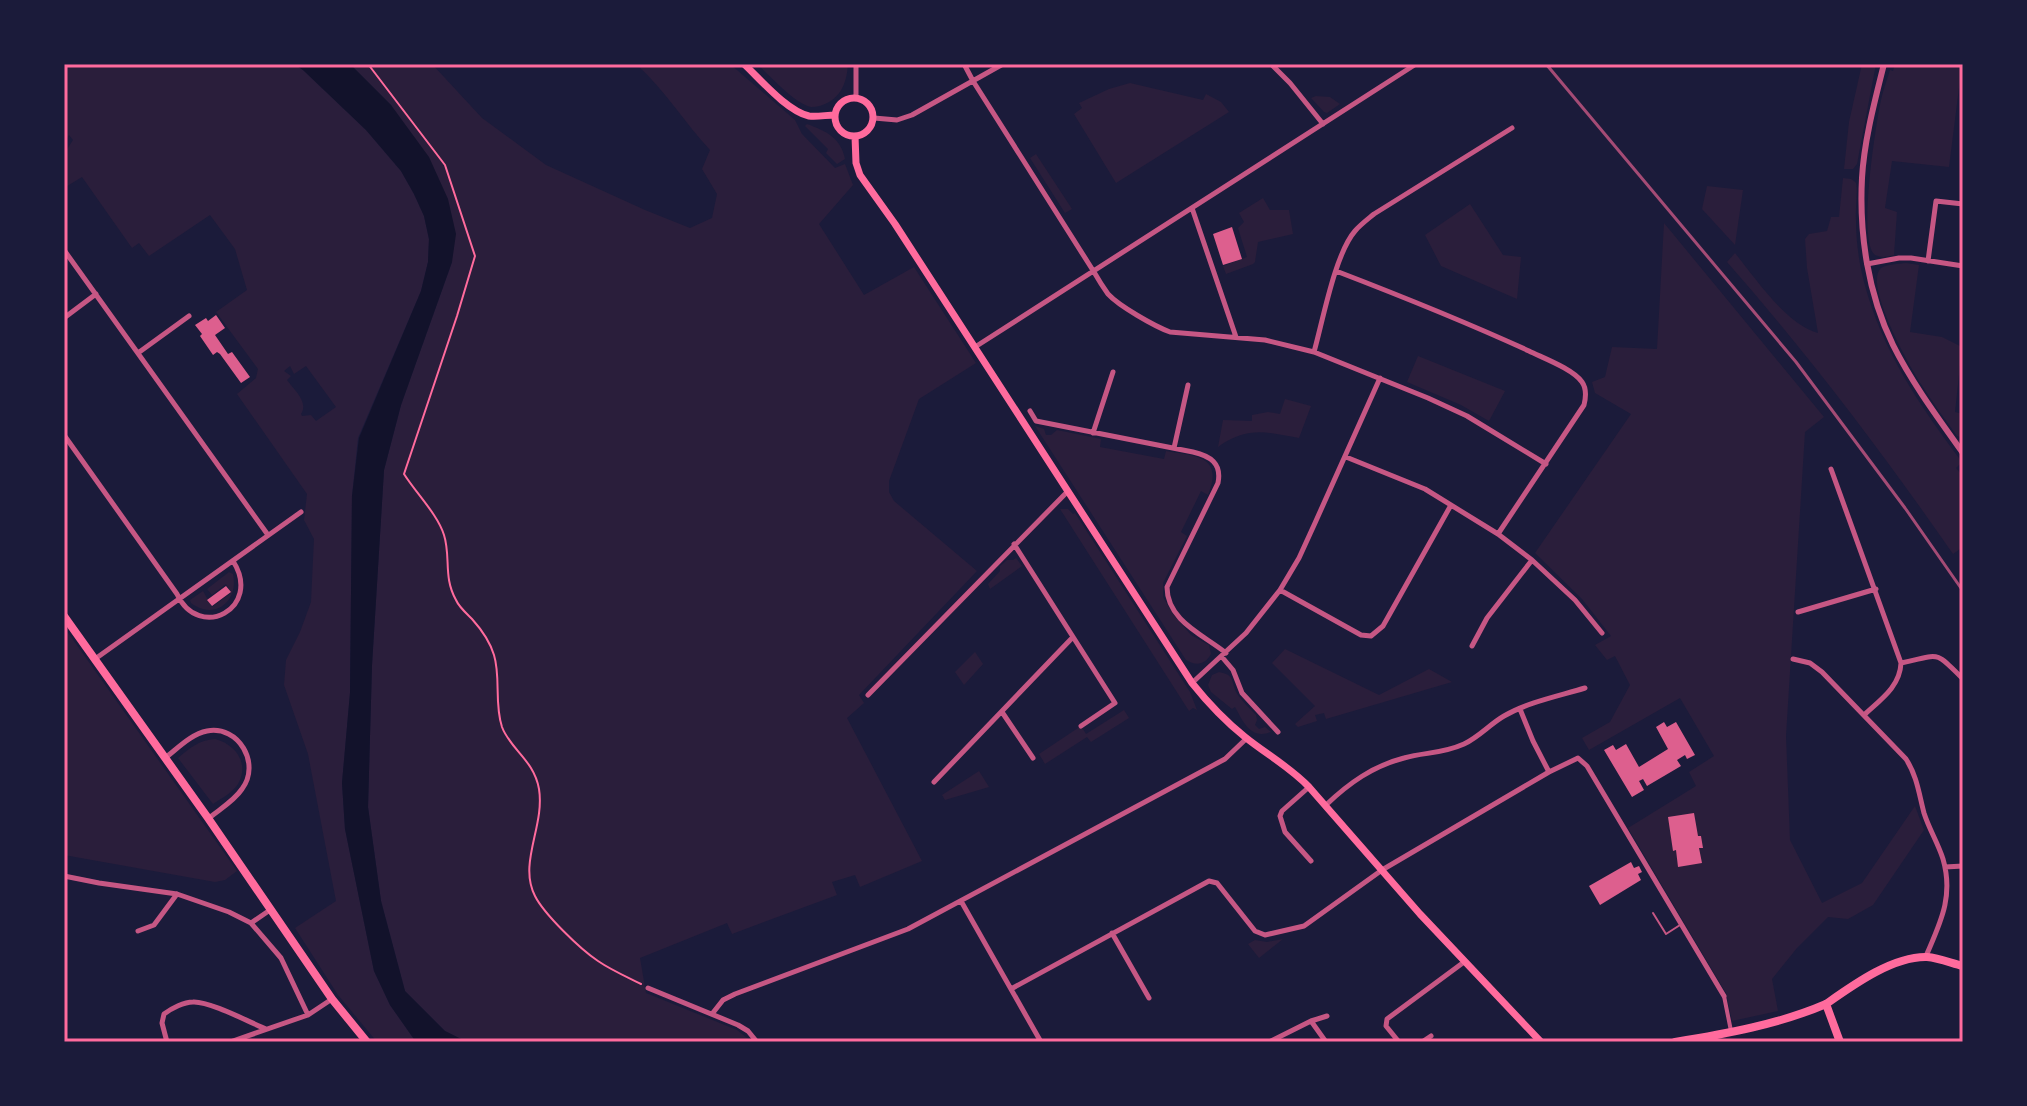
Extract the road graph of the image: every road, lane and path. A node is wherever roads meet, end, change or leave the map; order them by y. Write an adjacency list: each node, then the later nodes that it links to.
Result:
1 (368, 64): 95 (path)
2 (744, 64): 11 (main road)
3 (856, 64): 10 (street)
4 (964, 64): 9 (street)
5 (1003, 64): 9 (street)
6 (1271, 64): 13 (street)
7 (1416, 64): 13 (street)
8 (1884, 64): 20 (street)
9 (973, 81): 12 (street); 23 (street)
10 (856, 97): 11 (main road); 12 (main road)
11 (835, 115): 15 (main road)
12 (874, 118): 15 (main road)
13 (1323, 124): 17 (street)
14 (1512, 128): 22 (street)
15 (855, 136): 28 (main road)
16 (1963, 204): 19 (street)
17 (1192, 208): 23 (street); 27 (street)
18 (64, 250): 24 (street)
19 (1928, 261): 20 (street); 21 (street)
20 (1867, 264): 38 (street)
21 (1963, 266)
22 (1336, 271): 29 (street); 40 (street)
23 (1094, 272): 27 (street); 28 (street)
24 (96, 294): 26 (street); 30 (street)
25 (189, 316): 30 (street)
26 (64, 318)
27 (1236, 337): 29 (street)
28 (975, 347): 42 (main road)
29 (1314, 352): 32 (street)
30 (138, 353): 46 (street)
31 (1113, 372): 35 (street)
32 (1380, 378): 39 (street); 40 (street)
33 (1188, 385): 37 (street)
34 (1030, 411): 35 (street)
35 (1093, 433): 37 (street)
36 (64, 435): 52 (street)
37 (1174, 448): 58 (street)
38 (1963, 451)
39 (1346, 457): 43 (street); 51 (street)
40 (1546, 464): 45 (street)
41 (1831, 469): 50 (street)
42 (1068, 491): 47 (street); 63 (main road)
43 (1451, 505): 45 (street); 51 (street)
44 (301, 512): 46 (street)
45 (1498, 534): 48 (street)
46 (268, 535): 49 (street)
47 (1014, 544): 56 (street); 65 (street)
48 (1532, 560): 55 (street); 57 (street)
49 (233, 561): 52 (street); 52 (street)
50 (1876, 589): 53 (street); 61 (street)
51 (1280, 590): 58 (street)
52 (179, 599): 59 (street)
53 (1798, 612)
54 (64, 616): 59 (main road)
55 (1602, 633)
56 (1073, 637): 67 (street); 69 (street)
57 (1472, 646)
58 (1224, 655): 63 (street); 70 (street)
59 (95, 659): 72 (main road)
60 (1793, 659): 68 (street)
61 (1901, 663): 62 (street); 68 (street)
62 (1963, 679)
63 (1192, 683): 71 (main road)
64 (1585, 688): 66 (street)
65 (868, 695)
66 (1520, 709): 74 (street); 77 (street)
67 (1002, 712): 73 (street); 75 (street)
68 (1864, 715): 81 (street)
69 (1081, 726)
70 (1278, 732)
71 (1247, 738): 76 (main road); 85 (street)
72 (165, 758): 78 (main road); 78 (street)
73 (1033, 758)
74 (1549, 772): 82 (street); 89 (street)
75 (934, 782)
76 (1309, 787): 77 (main road); 79 (street)
77 (1326, 805): 82 (main road)
78 (208, 818): 86 (main road)
79 (1311, 861)
80 (1963, 866): 81 (street)
81 (1945, 867): 92 (street)
82 (1382, 870): 91 (street); 93 (main road)
83 (64, 876): 84 (street)
84 (177, 894): 88 (street); 90 (street)
85 (961, 901): 96 (street); 101 (street)
86 (271, 910): 88 (street); 99 (main road)
87 (1653, 913): 89 (lane)
88 (251, 923): 102 (street)
89 (1681, 925): 97 (street)
90 (138, 931)
91 (1112, 933): 96 (street); 98 (street)
92 (1926, 957): 94 (main road); 100 (main road)
93 (1464, 962): 115 (street); 117 (main road)
94 (1963, 966)
95 (648, 988): 101 (street)
96 (1011, 989): 112 (street)
97 (1724, 996): 106 (street)
98 (1149, 998)
99 (332, 999): 102 (street); 110 (main road)
100 (1826, 1004): 106 (main road); 119 (main road)
101 (712, 1014): 111 (street)
102 (308, 1015): 105 (street)
103 (1327, 1016): 104 (street)
104 (1311, 1021): 113 (street); 114 (street)
105 (266, 1029): 108 (street); 109 (street)
106 (1731, 1031): 118 (main road)
107 (1431, 1036): 116 (street)
108 (167, 1042)
109 (230, 1042)
110 (367, 1042)
111 (757, 1042)
112 (1041, 1042)
113 (1269, 1042)
114 (1326, 1042)
115 (1399, 1042)
116 (1422, 1042)
117 (1540, 1042)
118 (1675, 1042)
119 (1840, 1042)

